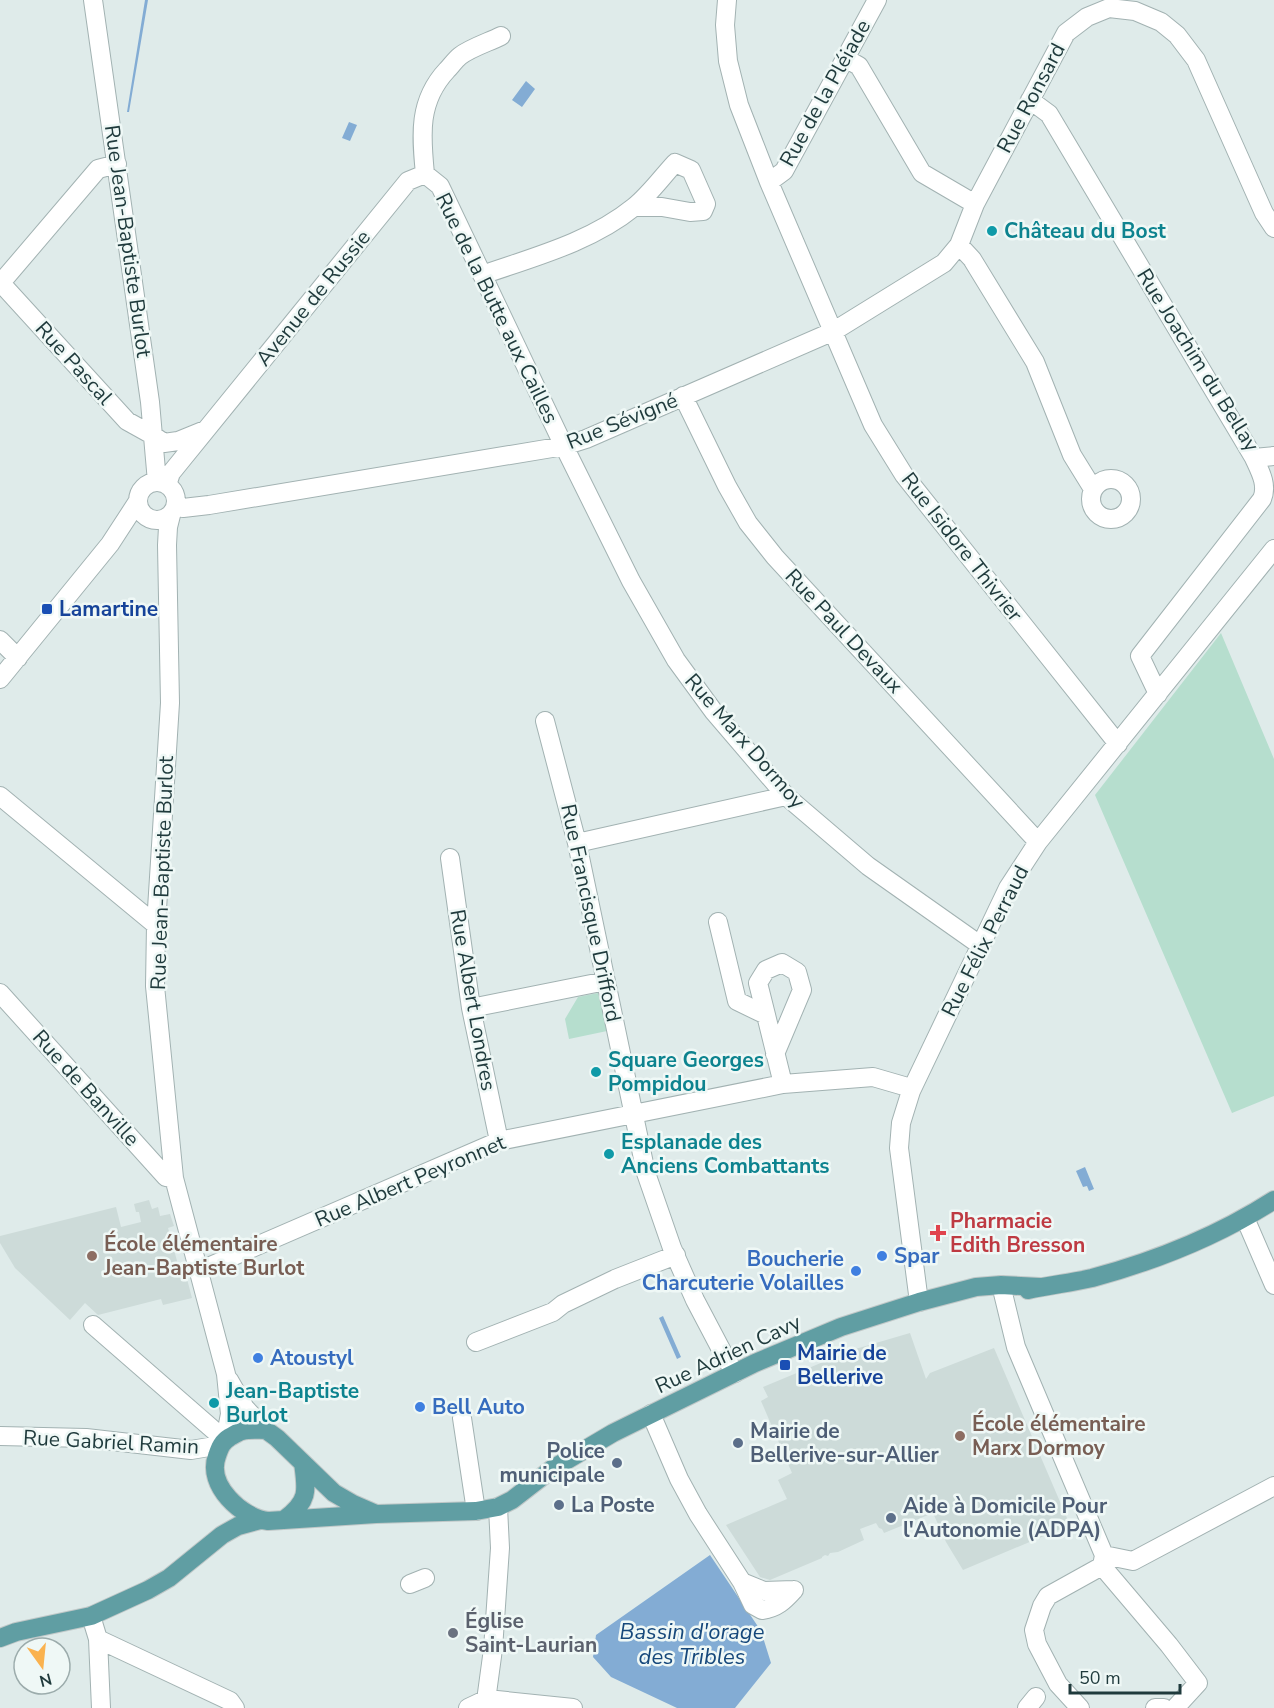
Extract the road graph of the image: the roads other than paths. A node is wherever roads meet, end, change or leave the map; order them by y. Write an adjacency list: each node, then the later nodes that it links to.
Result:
1 (93, 0): 8 (street, Rue Jean-Baptiste Burlot)
2 (727, 0): 10 (street, Rue de la Pléiade)
3 (878, 0): 6 (street, Rue de la Pléiade)
4 (1135, 6): 7 (street, Rue Ronsard); 13 (street, Rue Ronsard)
5 (501, 36): 9 (street)
6 (845, 58): 10 (street, Rue de la Pléiade); 11 (street)
7 (1030, 100): 11 (street, Rue Ronsard); 23 (street, Rue Joachim du Bellay)
8 (117, 164): 16 (street); 20 (street, Rue Jean-Baptiste Burlot)
9 (425, 174): 15 (street, Rue de la Butte aux Cailles); 19 (street, Avenue de Russie)
10 (769, 182): 17 (street, Rue de la Pléiade)
11 (975, 204): 14 (street, Rue Ronsard)
12 (635, 207): 15 (street)
13 (1274, 228)
14 (959, 245): 17 (street, Rue Sévigné); 25 (street)
15 (482, 275): 21 (street, Rue de la Butte aux Cailles)
16 (0, 283): 20 (street, Rue Pascal)
17 (834, 332): 18 (street, Rue Sévigné); 37 (street, Rue Isidore Thivrier)
18 (682, 396): 21 (street, Rue Sévigné); 41 (street, Rue Paul Devaux)
19 (207, 428): 20 (street, Avenue de Russie); 24 (street, Avenue de Russie)
20 (154, 435): 24 (street, Rue Jean-Baptiste Burlot)
21 (564, 446): 27 (street, Rue Sévigné); 39 (street, Rue Marx Dormoy)
22 (1274, 456): 23 (street, Rue Joachim du Bellay)
23 (1254, 458): 35 (street)
24 (162, 483): 26 (street); 27 (street)
25 (1092, 489)
26 (138, 501): 28 (street); 29 (street)
27 (173, 511): 28 (street); 30 (street, Rue Jean-Baptiste Burlot)
28 (150, 519): 29 (street); 30 (street, Rue Jean-Baptiste Burlot)
29 (110, 544): 33 (street)
30 (167, 545): 44 (street, Rue Jean-Baptiste Burlot)
31 (1274, 549): 35 (street, Rue Félix Perraud)
32 (0, 640): 33 (street)
33 (18, 658): 34 (street)
34 (0, 679)
35 (1158, 694): 37 (street, Rue Félix Perraud)
36 (545, 722): 40 (street, Rue Francisque Drifford)
37 (1118, 744): 41 (street, Rue Félix Perraud)
38 (0, 796): 44 (street)
39 (786, 796): 40 (street); 45 (street, Rue Marx Dormoy)
40 (577, 843): 46 (street, Rue Francisque Drifford)
41 (1038, 843): 45 (street, Rue Félix Perraud)
42 (450, 858): 48 (street, Rue Albert Londres)
43 (718, 922): 49 (street)
44 (156, 925): 55 (street, Rue Jean-Baptiste Burlot)
45 (980, 945): 52 (street, Rue Félix Perraud)
46 (606, 981): 48 (street); 53 (street, Rue Francisque Drifford)
47 (0, 993): 55 (street, Rue de Banville)
48 (471, 1008): 54 (street, Rue Albert Londres)
49 (766, 1015): 50 (street); 50 (street)
50 (776, 1054): 51 (street)
51 (783, 1084): 52 (street, Rue Albert Peyronnet); 53 (street, Rue Albert Peyronnet)
52 (911, 1090): 62 (street, Rue Félix Perraud)
53 (633, 1113): 54 (street, Rue Albert Peyronnet); 58 (street, Rue Francisque Drifford)
54 (499, 1141): 59 (street, Rue Albert Peyronnet)
55 (174, 1178): 59 (street, Rue Jean-Baptiste Burlot)
56 (1274, 1200): 57 (main road, Rue Adrien Cavy)
57 (1245, 1218): 60 (street); 61 (main road, Rue Adrien Cavy)
58 (676, 1255): 64 (street); 65 (street, Rue Francisque Drifford)
59 (199, 1271): 66 (street, Rue Jean-Baptiste Burlot)
60 (1274, 1285)
61 (1002, 1291): 62 (main road, Rue Adrien Cavy); 79 (street)
62 (919, 1302): 65 (main road, Rue Adrien Cavy)
63 (93, 1325): 71 (street)
64 (476, 1342)
65 (735, 1372): 67 (main road, Rue Adrien Cavy)
66 (226, 1374): 69 (street, Rue Jean-Baptiste Burlot); 71 (street, Rue Jean-Baptiste Burlot)
67 (651, 1414): 74 (main road, Rue Adrien Cavy); 80 (street)
68 (462, 1418): 75 (street)
69 (266, 1430): 71 (main road); 72 (main road)
70 (0, 1436): 71 (street, Rue Gabriel Ramin)
71 (223, 1443): 78 (main road)
72 (303, 1463): 76 (main road); 77 (main road)
73 (1274, 1486): 79 (street)
74 (498, 1507): 75 (main road); 84 (street)
75 (476, 1511): 76 (main road)
76 (376, 1514): 77 (main road)
77 (285, 1519): 78 (main road)
78 (260, 1520): 81 (main road)
79 (1103, 1561): 89 (street); 92 (street)
80 (742, 1582)
81 (91, 1616): 82 (main road); 83 (street)
82 (0, 1638)
83 (98, 1639): 85 (street); 86 (street)
84 (486, 1703): 87 (street); 88 (street)
85 (101, 1708)
86 (235, 1708)
87 (468, 1708)
88 (573, 1708)
89 (1080, 1708)
90 (1155, 1708): 91 (street)
91 (1164, 1708)
92 (1175, 1708)

